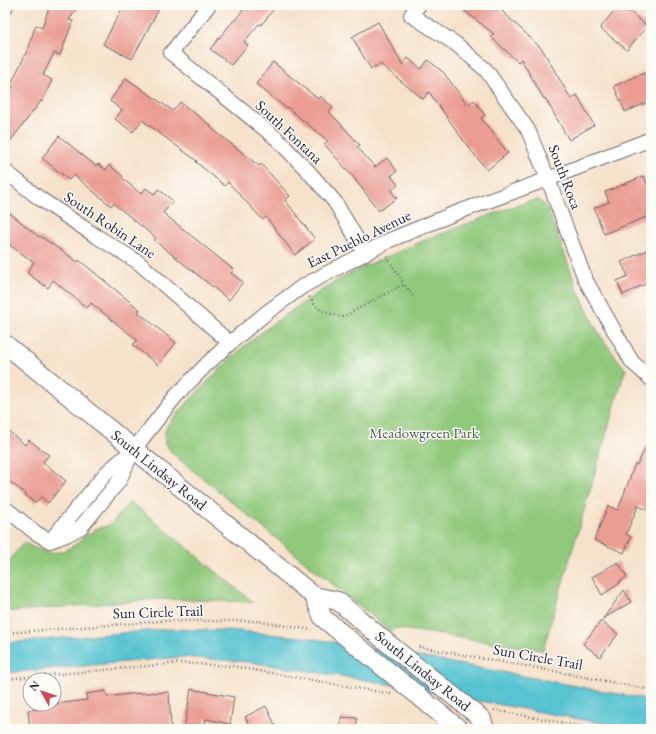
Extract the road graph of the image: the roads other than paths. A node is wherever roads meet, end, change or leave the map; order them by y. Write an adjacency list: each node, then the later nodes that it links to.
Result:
1 (6, 5): 3 (street)
2 (209, 5): 8 (street, South Fontana)
3 (5, 8)
4 (415, 10): 7 (street, South Roca)
5 (651, 139): 7 (street, East Pueblo Avenue)
6 (5, 171): 9 (street, South Robin Lane)
7 (548, 179): 8 (street, East Pueblo Avenue); 11 (street, South Roca)
8 (364, 253): 9 (street, East Pueblo Avenue)
9 (230, 343): 12 (street, East Pueblo Avenue)
10 (5, 344): 12 (main road, South Lindsay Road)
11 (651, 379)
12 (134, 449): 13 (street, East Pueblo Avenue); 14 (main road, South Lindsay Road)
13 (5, 508)
14 (314, 596): 15 (main road, South Lindsay Road); 16 (main road, South Lindsay Road)
15 (459, 729)
16 (485, 729)

